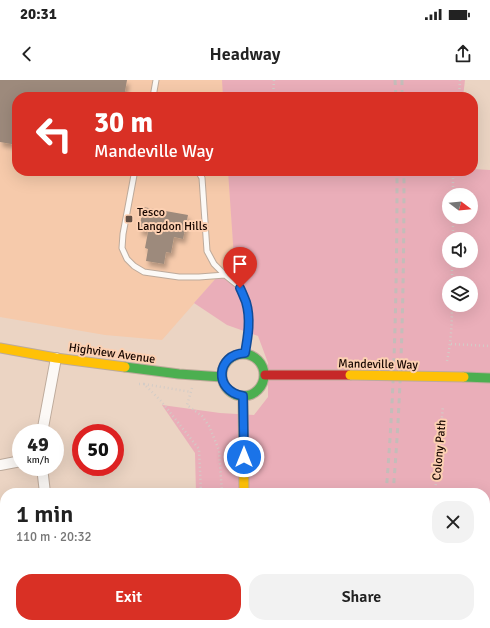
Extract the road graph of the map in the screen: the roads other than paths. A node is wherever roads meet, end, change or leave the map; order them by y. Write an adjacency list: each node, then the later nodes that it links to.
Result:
1 (156, 80): 2 (lane)
2 (154, 92)
3 (134, 176): 5 (lane)
4 (201, 176): 5 (lane)
5 (225, 276): 7 (lane)
6 (0, 348): 8 (main road, Highview Avenue)
7 (245, 353): 9 (main road); 10 (main road)
8 (56, 358): 10 (main road, Highview Avenue); 13 (street)
9 (265, 375): 11 (main road, Mandeville Way, bridge); 12 (main road)
10 (222, 376): 12 (main road)
11 (490, 378)
12 (243, 396): 18 (main road)
13 (44, 424)
14 (12, 463): 15 (street)
15 (0, 465)
16 (43, 476): 17 (street)
17 (44, 488)
18 (244, 488)

